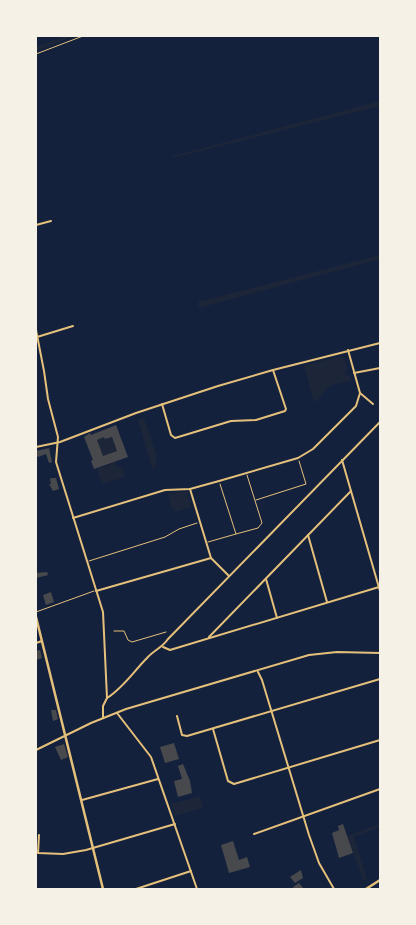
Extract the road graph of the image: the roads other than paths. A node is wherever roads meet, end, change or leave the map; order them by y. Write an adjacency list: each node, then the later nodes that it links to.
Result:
1 (51, 221): 2 (street)
2 (36, 225)
3 (73, 326): 5 (street)
4 (36, 330): 5 (street)
5 (37, 337): 15 (street)
6 (380, 343): 7 (street)
7 (348, 350): 9 (street); 10 (street)
8 (380, 368): 10 (street)
9 (273, 370): 12 (street); 12 (street)
10 (354, 373): 11 (street)
11 (360, 392): 13 (street); 18 (street)
12 (162, 404): 15 (street)
13 (373, 404)
14 (380, 422): 17 (street)
15 (58, 442): 16 (street); 20 (street)
16 (36, 447)
17 (342, 460): 19 (street); 23 (street)
18 (190, 489): 20 (street); 22 (street)
19 (351, 491): 21 (street); 25 (street)
20 (73, 518): 26 (street)
21 (308, 535): 24 (street); 28 (street)
22 (210, 558): 23 (street); 26 (street)
23 (229, 576): 34 (street)
24 (266, 579): 30 (street); 31 (street)
25 (379, 587): 27 (street); 28 (street)
26 (96, 591): 38 (street)
27 (380, 591)
28 (328, 602): 30 (street)
29 (36, 617): 32 (street)
30 (277, 618): 31 (street)
31 (208, 638): 34 (street)
32 (43, 641): 33 (street); 44 (street)
33 (36, 643)
34 (163, 647): 38 (street)
35 (380, 653): 36 (street)
36 (258, 672): 39 (street); 40 (street)
37 (380, 679): 39 (street)
38 (107, 698): 42 (street)
39 (271, 712): 43 (street); 47 (street)
40 (117, 713): 42 (street); 48 (street)
41 (177, 716): 43 (street)
42 (103, 718): 44 (street)
43 (213, 729): 47 (street)
44 (66, 736): 46 (street); 50 (street)
45 (380, 740): 47 (street)
46 (36, 750)
47 (288, 768): 51 (street)
48 (158, 778): 50 (street); 52 (street)
49 (380, 790): 51 (street)
50 (82, 800): 55 (street)
51 (303, 817): 53 (street); 61 (street)
52 (175, 824): 55 (street); 56 (street)
53 (254, 834)
54 (39, 836): 55 (street)
55 (93, 848): 58 (street)
56 (191, 871): 59 (street); 60 (street)
57 (380, 880): 62 (street)
58 (103, 889)
59 (136, 889)
60 (197, 889)
61 (334, 889)
62 (366, 889)

